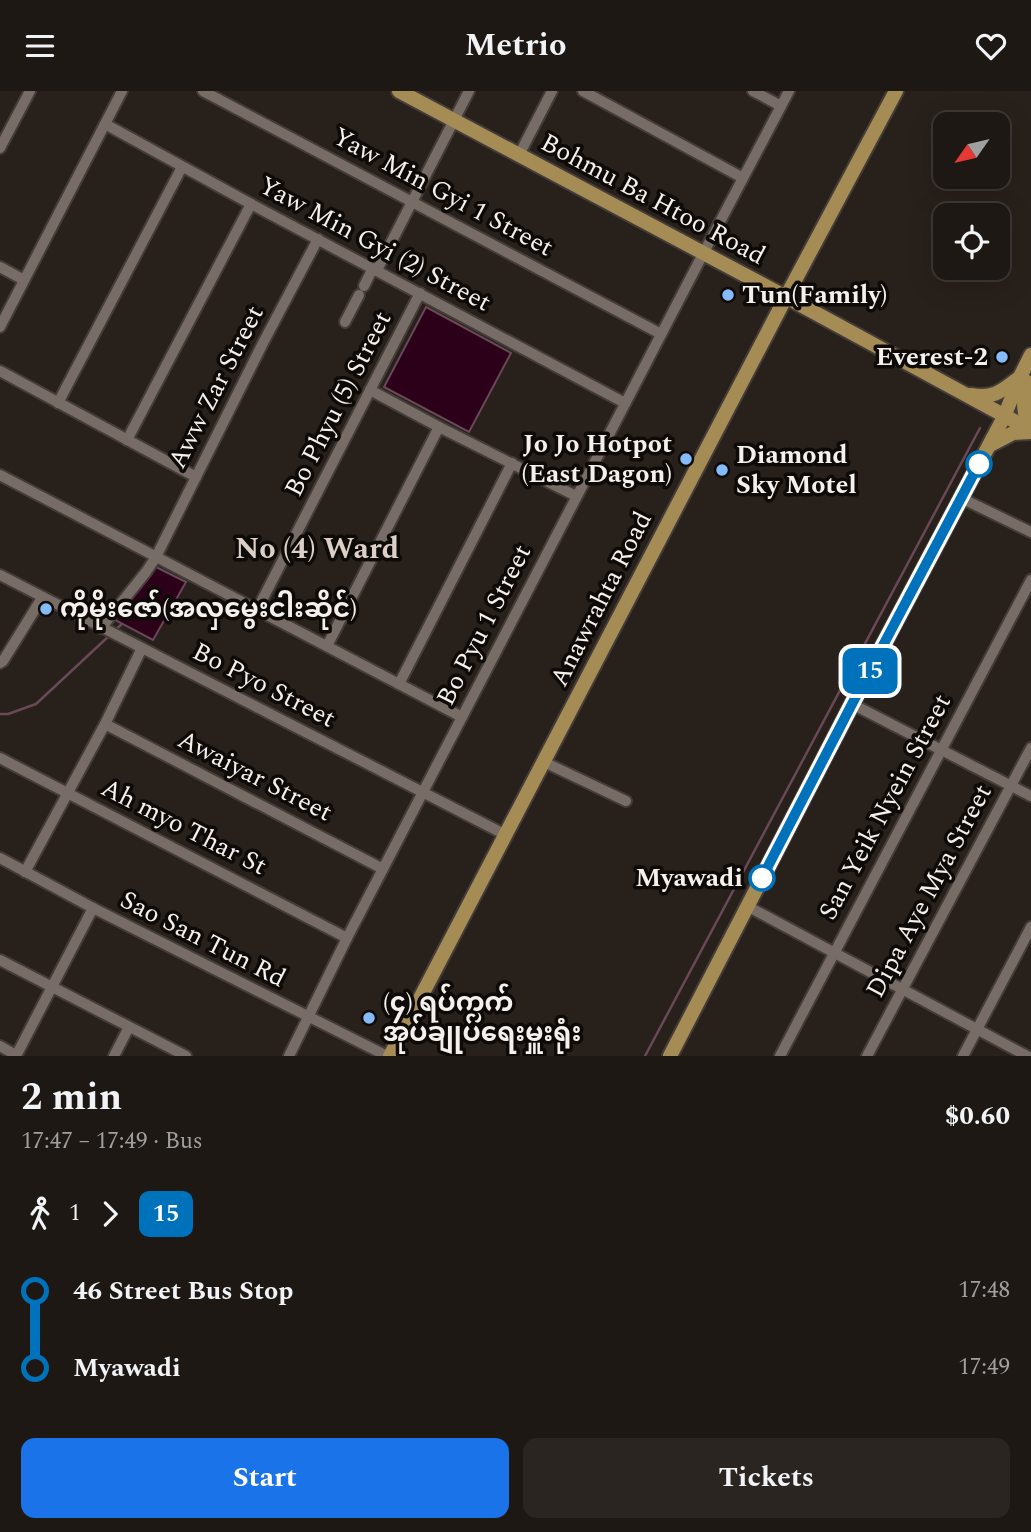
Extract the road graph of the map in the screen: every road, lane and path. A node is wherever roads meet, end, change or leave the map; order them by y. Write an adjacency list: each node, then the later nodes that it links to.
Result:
1 (30, 91): 14 (street)
2 (122, 91): 13 (street)
3 (203, 91): 18 (street, Yaw Min Gyi 1 Street)
4 (399, 91): 12 (main road, Bohmu Ba Htoo Road)
5 (469, 91): 12 (street)
6 (552, 91): 15 (street)
7 (583, 91): 17 (street)
8 (753, 91): 11 (street)
9 (789, 91): 11 (street, Bo Pyu 1 Street)
10 (896, 91): 26 (main road, Anawrahta Road)
11 (781, 106): 17 (street, Bo Pyu 1 Street)
12 (453, 120): 15 (main road, Bohmu Ba Htoo Road); 18 (street)
13 (105, 124): 16 (street, Yaw Min Gyi (2) Street); 24 (street)
14 (0, 148)
15 (519, 155): 21 (main road, Bohmu Ba Htoo Road)
16 (182, 167): 19 (street, Yaw Min Gyi (2) Street); 35 (street)
17 (743, 178): 21 (street, Bo Pyu 1 Street)
18 (412, 202): 23 (street); 29 (street, Yaw Min Gyi 1 Street)
19 (251, 204): 20 (street, Yaw Min Gyi (2) Street); 40 (street)
20 (318, 239): 23 (street, Yaw Min Gyi (2) Street); 44 (street, Aww Zar Street)
21 (703, 254): 26 (main road, Bohmu Ba Htoo Road); 29 (street, Bo Pyu 1 Street)
22 (0, 267): 24 (street)
23 (375, 269): 25 (street, Yaw Min Gyi (2) Street); 27 (street)
24 (24, 280): 28 (street)
25 (420, 293): 33 (street, Bo Phyu (5) Street); 36 (street, Yaw Min Gyi (2) Street)
26 (786, 297): 34 (main road, Bohmu Ba Htoo Road); 64 (main road, Anawrahta Road)
27 (345, 321)
28 (0, 327)
29 (661, 334): 36 (street, Bo Pyu 1 Street)
30 (1031, 355): 32 (main road)
31 (0, 371): 35 (street)
32 (1026, 378): 34 (main road); 37 (main road); 39 (main road)
33 (370, 390): 38 (street); 52 (street, Bo Phyu (5) Street)
34 (966, 394): 37 (main road, Bohmu Ba Htoo Road); 41 (main road)
35 (58, 403): 40 (street)
36 (625, 403): 45 (street, Bo Pyu 1 Street)
37 (1004, 417): 39 (main road, Bohmu Ba Htoo Road); 41 (main road)
38 (439, 427): 42 (street); 54 (street)
39 (1031, 430): 41 (main road)
40 (127, 440): 44 (street)
41 (989, 446): 46 (main road)
42 (512, 463): 45 (street); 57 (street)
43 (0, 475): 48 (street)
44 (196, 477): 48 (street, Aww Zar Street)
45 (576, 496): 59 (street, Bo Pyu 1 Street)
46 (961, 498): 47 (street); 58 (main road)
47 (1031, 532)
48 (156, 557): 52 (street); 53 (street, Aww Zar Street)
49 (0, 575): 51 (street, Bo Pyo Street)
50 (1031, 580): 62 (street, San Yeik Nyein Street)
51 (41, 598): 53 (street, Bo Pyo Street); 56 (street)
52 (257, 610): 54 (street)
53 (102, 628): 55 (street, Bo Pyo Street)
54 (327, 646): 57 (street)
55 (142, 648): 60 (street); 67 (street, Bo Pyo Street)
56 (0, 663)
57 (399, 684): 59 (street)
58 (852, 704): 62 (street); 74 (main road)
59 (462, 717): 67 (street, Bo Pyu 1 Street)
60 (105, 724): 66 (street); 72 (street, Awaiyar Street)
61 (1031, 748): 65 (street, Dipa Aye Mya Street)
62 (941, 750): 65 (street); 78 (street, San Yeik Nyein Street)
63 (0, 758): 66 (street, Ah myo Thar St)
64 (544, 762): 69 (street); 70 (main road, Anawrahta Road)
65 (1012, 786): 68 (street); 81 (street, Dipa Aye Mya Street)
66 (68, 792): 73 (street); 77 (street, Ah myo Thar St)
67 (423, 792): 70 (street, Bo Pyo Street); 72 (street, Bo Pyu 1 Street)
68 (1031, 796)
69 (626, 801)
70 (506, 835): 90 (main road, Anawrahta Road)
71 (0, 858): 73 (street, Sao San Tun Rd)
72 (383, 869): 77 (street, Bo Pyu 1 Street)
73 (25, 871): 75 (street, Sao San Tun Rd)
74 (747, 906): 78 (street); 91 (main road)
75 (93, 908): 80 (street); 82 (street, Sao San Tun Rd)
76 (1031, 927): 84 (street)
77 (347, 938): 82 (street, Bo Pyu 1 Street)
78 (834, 952): 81 (street); 92 (street, San Yeik Nyein Street)
79 (0, 960): 80 (street)
80 (52, 986): 83 (street); 86 (street)
81 (902, 989): 84 (street); 93 (street, Dipa Aye Mya Street)
82 (308, 1018): 89 (street, Bo Pyu 1 Street); 90 (street, Sao San Tun Rd)
83 (129, 1027): 87 (street); 88 (street)
84 (976, 1029): 94 (street); 95 (street)
85 (0, 1047): 86 (street)
86 (16, 1056)
87 (114, 1056)
88 (186, 1056)
89 (289, 1056)
90 (389, 1056)
91 (670, 1056)
92 (779, 1056)
93 (867, 1056)
94 (962, 1056)
95 (1027, 1056)

